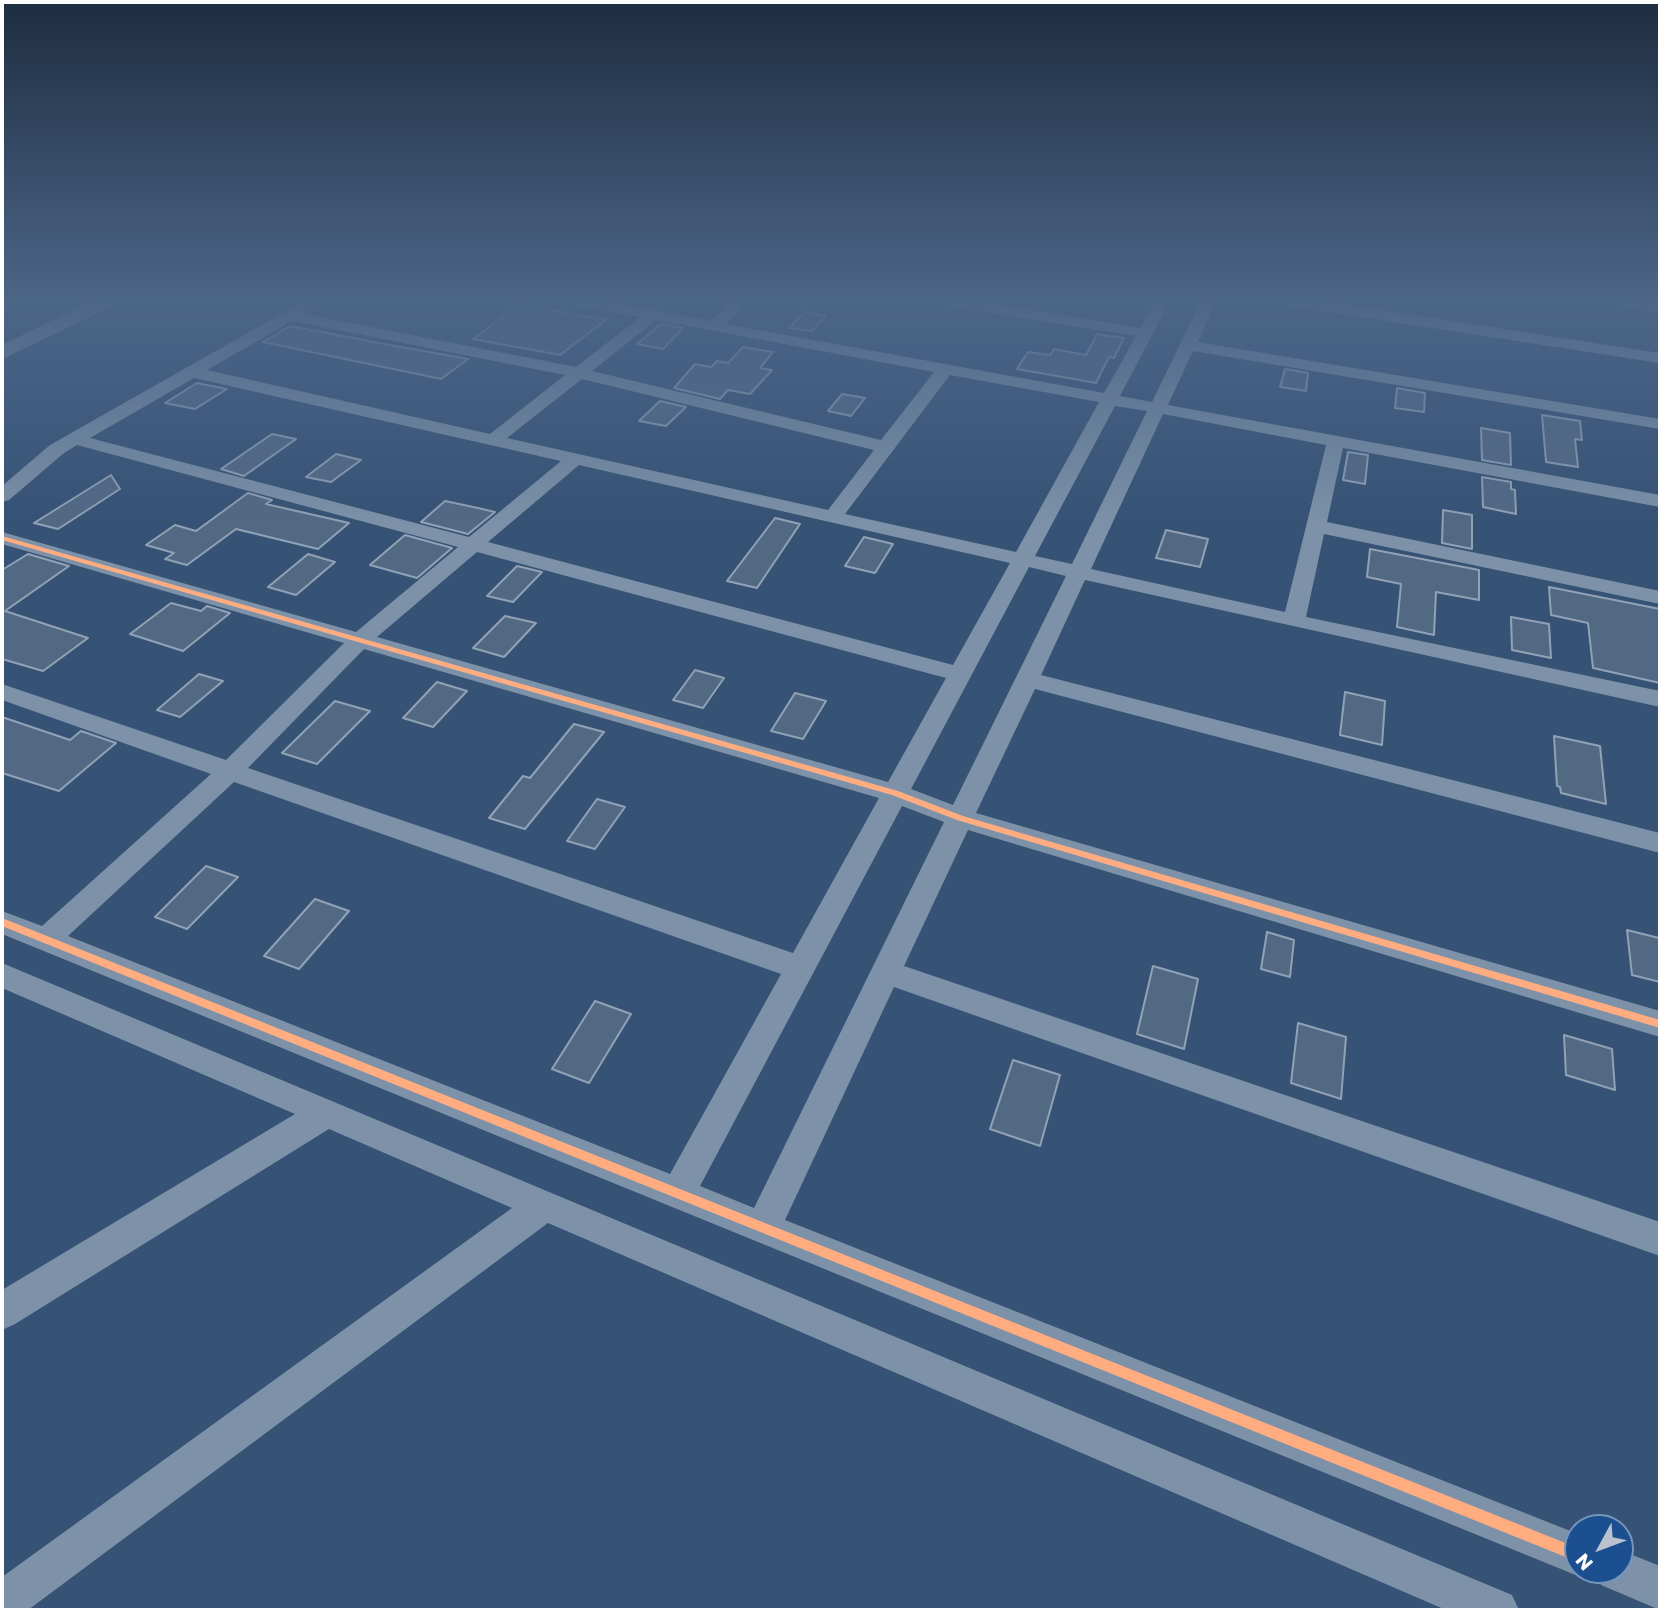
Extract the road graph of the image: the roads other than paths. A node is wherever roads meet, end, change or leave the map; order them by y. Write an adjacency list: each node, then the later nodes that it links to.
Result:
1 (185, 376): 13 (street)
2 (211, 376): 14 (street)
3 (575, 376): 14 (street)
4 (592, 376): 16 (street)
5 (940, 376): 16 (street)
6 (989, 376): 10 (street)
7 (1121, 376): 10 (street)
8 (1173, 376): 11 (street)
9 (1375, 376): 12 (street)
10 (1109, 399): 11 (street); 24 (street)
11 (1158, 407): 15 (street); 25 (street)
12 (1660, 424)
13 (74, 439): 18 (street); 23 (street)
14 (493, 440): 17 (street)
15 (1336, 440): 19 (street); 21 (street)
16 (886, 447): 20 (street)
17 (576, 458): 20 (street); 23 (street)
18 (2, 496)
19 (1660, 501)
20 (833, 516): 24 (street)
21 (1316, 526): 26 (street); 27 (street)
22 (2, 538): 28 (street)
23 (475, 545): 28 (street); 29 (street)
24 (1023, 559): 25 (street); 29 (street)
25 (1079, 572): 27 (street); 30 (street)
26 (1660, 598)
27 (1294, 621): 32 (street)
28 (360, 640): 33 (street); 34 (street)
29 (960, 674): 34 (street)
30 (1027, 679): 35 (street); 36 (street)
31 (2, 692): 33 (street)
32 (1660, 699)
33 (230, 771): 38 (street); 39 (street)
34 (895, 793): 35 (street); 39 (street)
35 (960, 818): 40 (street); 42 (street)
36 (1660, 844)
37 (2, 922): 38 (street)
38 (46, 940): 44 (street)
39 (800, 968): 44 (street)
40 (886, 972): 46 (street); 47 (street)
41 (2, 975): 43 (street)
42 (1660, 1024)
43 (326, 1112): 45 (street); 48 (street)
44 (678, 1193): 46 (street)
45 (544, 1205): 52 (street); 53 (street)
46 (763, 1228): 49 (street)
47 (1660, 1239)
48 (2, 1311)
49 (1564, 1549)
50 (1634, 1577): 51 (street)
51 (1660, 1588)
52 (2, 1603)
53 (1497, 1610)

